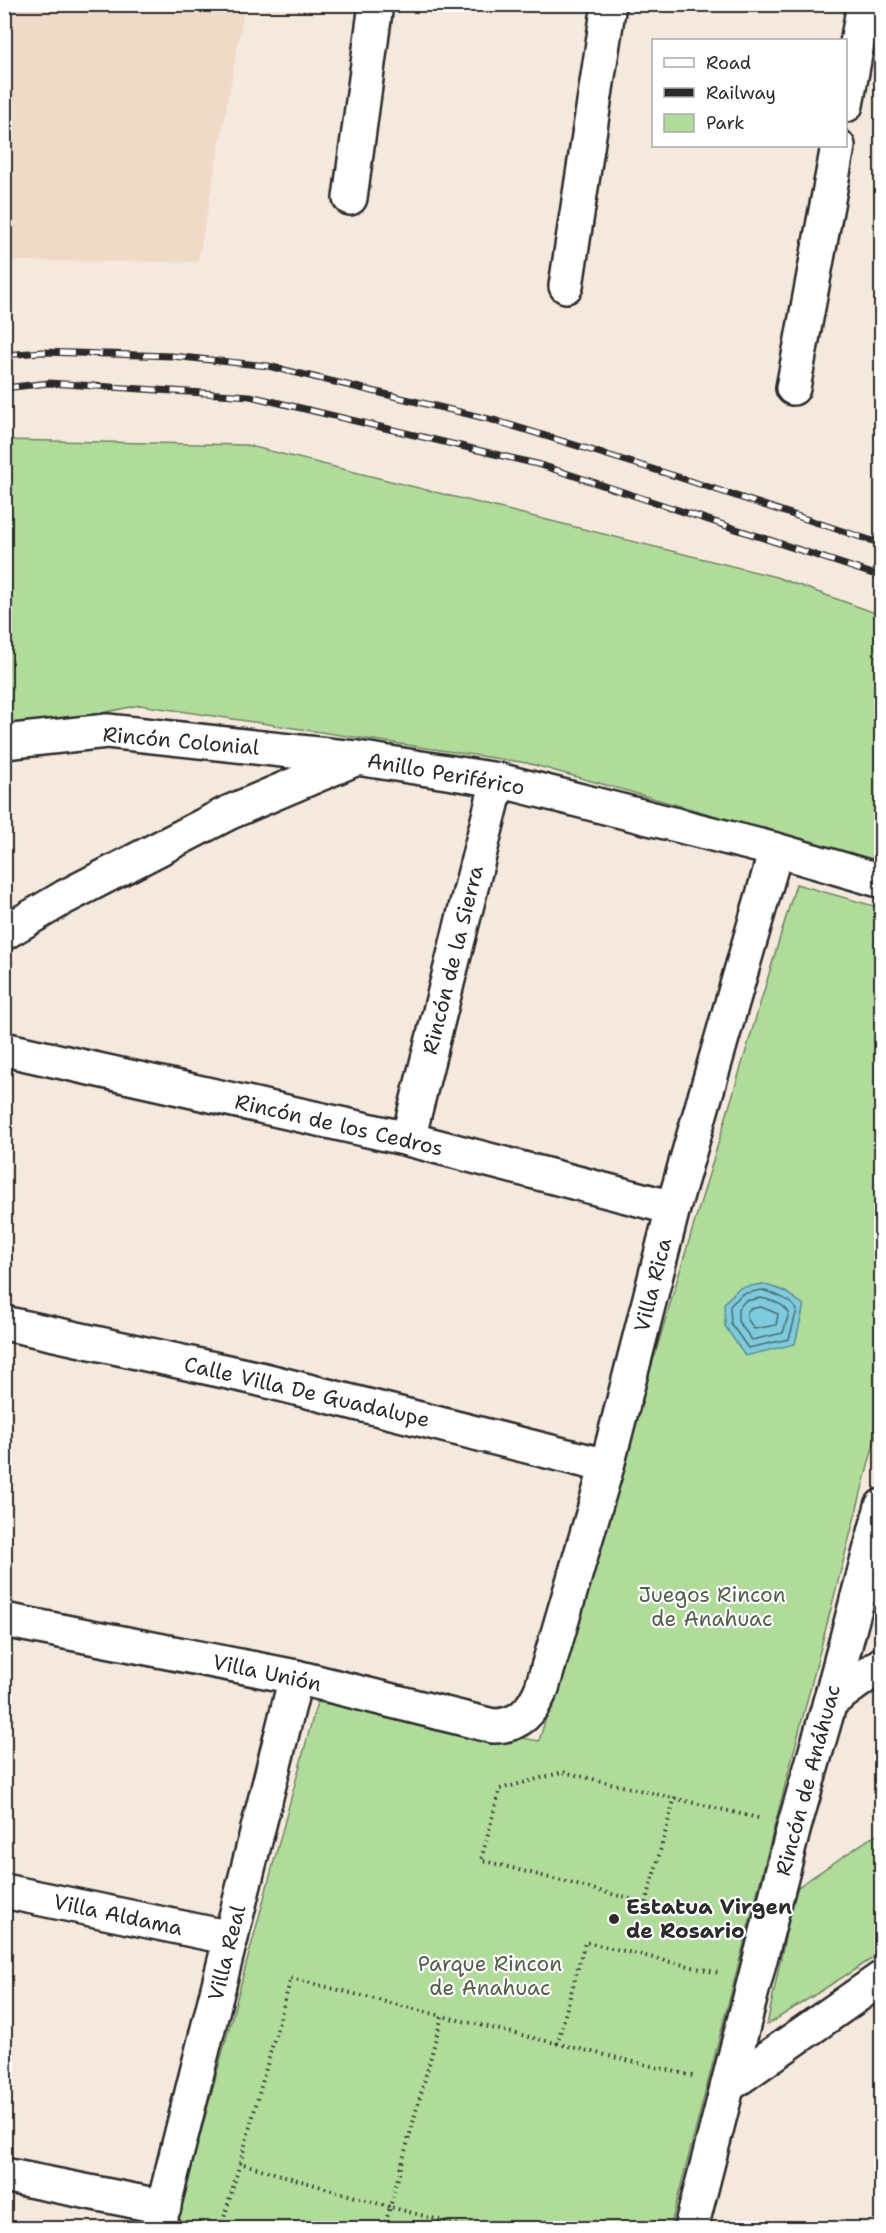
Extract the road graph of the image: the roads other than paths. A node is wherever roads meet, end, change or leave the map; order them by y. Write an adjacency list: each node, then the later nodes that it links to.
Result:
1 (376, 4): 6 (street)
2 (609, 4): 7 (street)
3 (864, 4): 4 (street)
4 (847, 99)
5 (838, 147): 8 (street)
6 (350, 198)
7 (566, 286)
8 (793, 388)
9 (4, 742): 10 (street, Rincón Colonial)
10 (357, 758): 11 (street, Anillo Periférico); 14 (street, Anillo Periférico)
11 (498, 780): 12 (street, Anillo Periférico); 16 (street, Rincón de la Sierra)
12 (776, 850): 13 (street, Anillo Periférico); 17 (street, Villa Rica)
13 (882, 881)
14 (4, 933)
15 (4, 1049): 16 (street, Rincón de los Cedros)
16 (408, 1139): 17 (street, Rincón de los Cedros)
17 (673, 1208): 19 (street, Villa Rica)
18 (4, 1323): 19 (street, Calle Villa De Guadalupe)
19 (608, 1466): 25 (street, Villa Rica)
20 (882, 1506): 24 (street, Rincón de Anáhuac)
21 (4, 1620): 23 (street, Villa Unión)
22 (882, 1664): 24 (street)
23 (296, 1677): 25 (street, Villa Unión); 27 (street, Villa Real)
24 (830, 1702): 29 (street, Rincón de Anáhuac)
25 (526, 1716)
26 (4, 1891): 27 (street, Villa Aldama)
27 (231, 1938): 31 (street, Villa Real)
28 (882, 1978): 29 (street)
29 (729, 2085): 32 (street, Rincón de Anáhuac)
30 (4, 2175): 31 (street)
31 (161, 2218)
32 (692, 2229)

